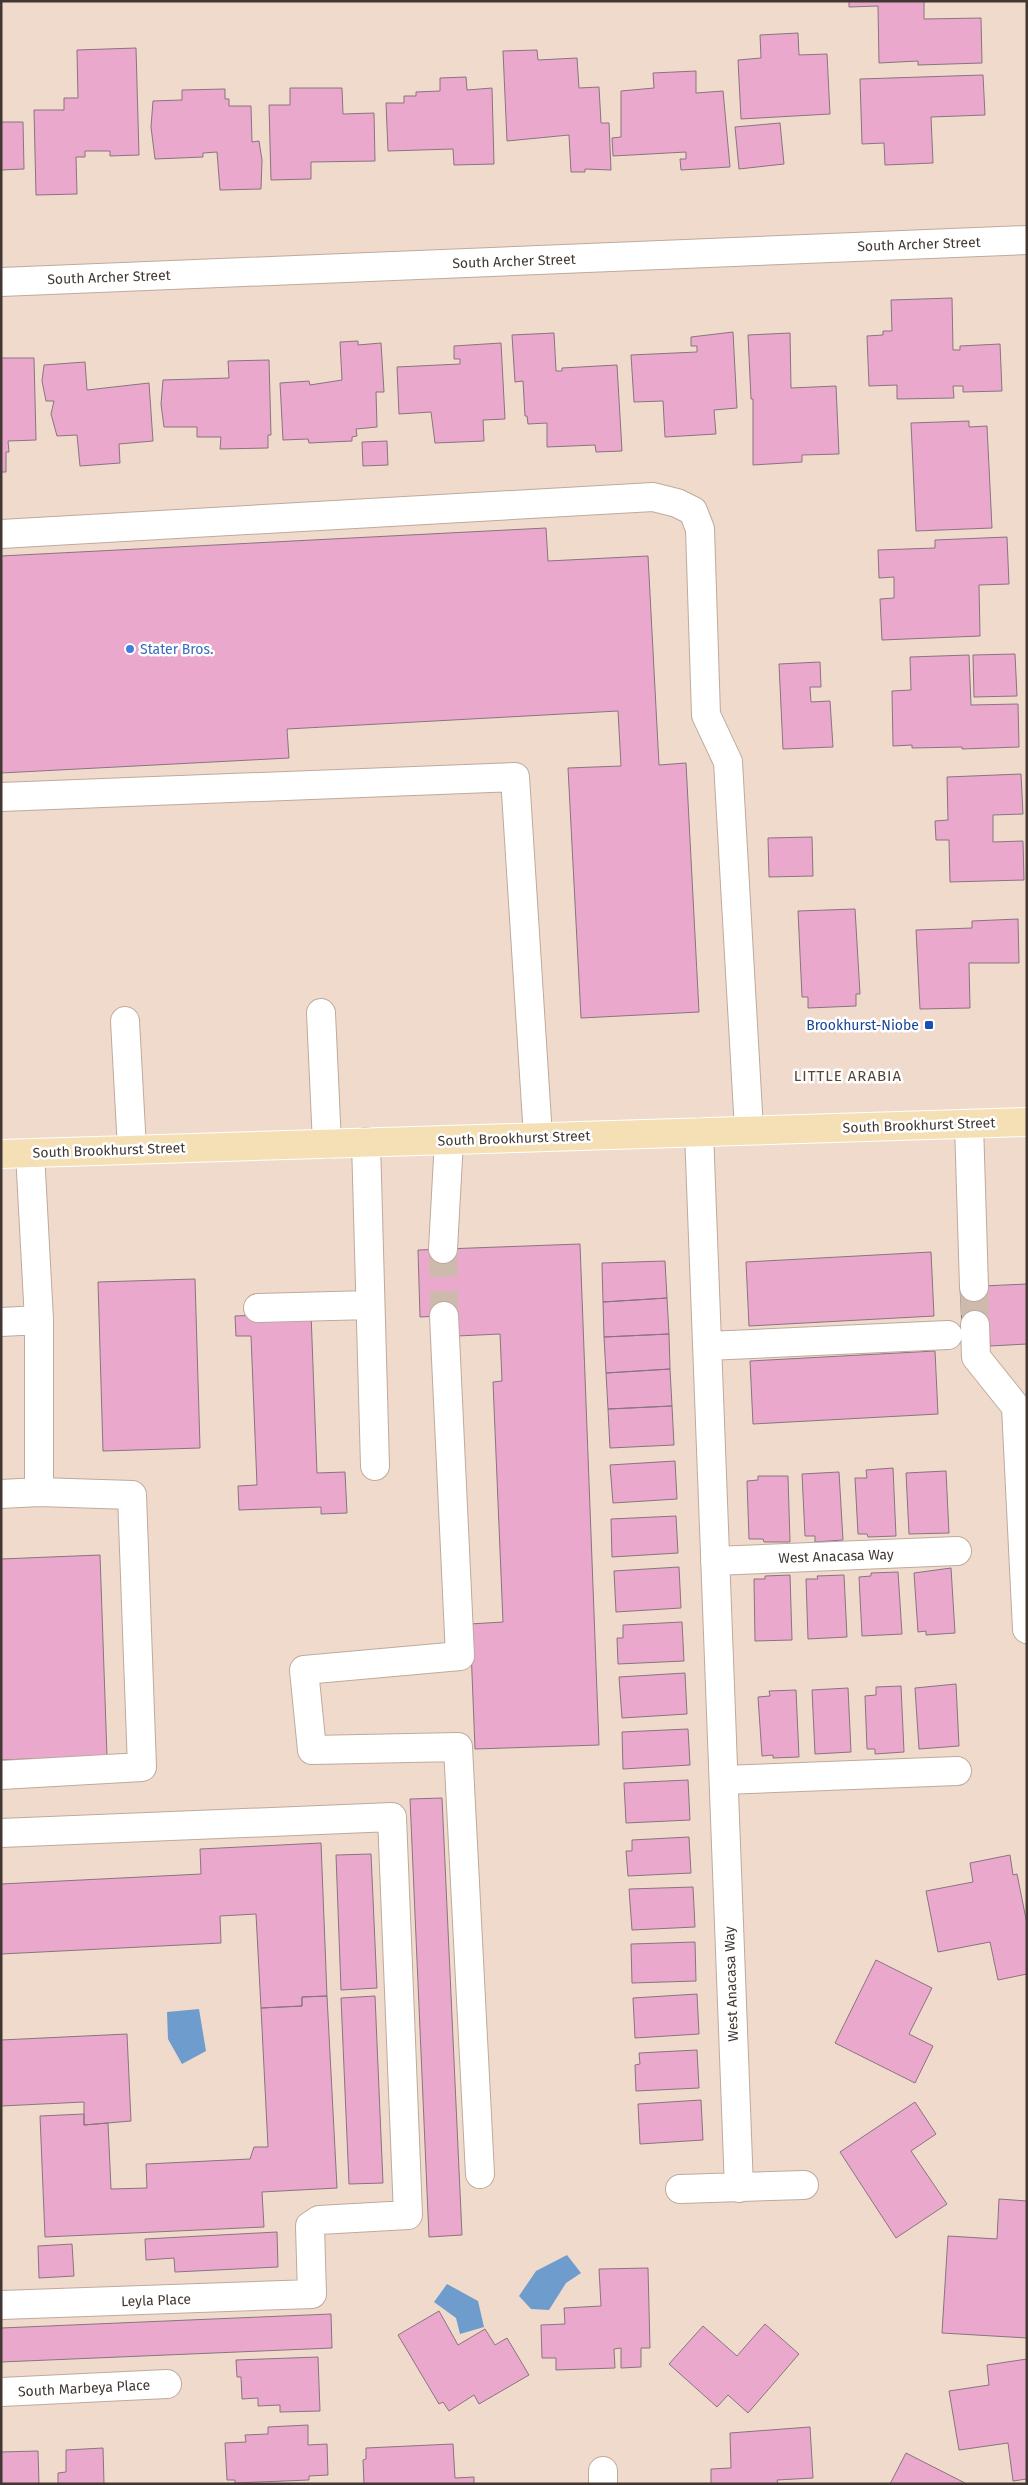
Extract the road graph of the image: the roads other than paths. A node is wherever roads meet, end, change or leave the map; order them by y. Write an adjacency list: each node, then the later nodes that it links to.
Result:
1 (1027, 240): 2 (street, South Archer Street)
2 (1, 282)
3 (1, 534): 9 (street)
4 (1, 797): 11 (street)
5 (321, 1013): 14 (street)
6 (125, 1022): 15 (street)
7 (1027, 1122): 8 (main road, South Brookhurst Street)
8 (969, 1124): 9 (main road, South Brookhurst Street); 19 (street)
9 (749, 1130): 10 (main road, South Brookhurst Street)
10 (699, 1132): 11 (main road, South Brookhurst Street); 27 (street, West Anacasa Way)
11 (538, 1137): 12 (main road, South Brookhurst Street)
12 (449, 1140): 13 (main road, South Brookhurst Street); 18 (street)
13 (366, 1142): 14 (main road, South Brookhurst Street); 20 (street)
14 (327, 1144): 15 (main road, South Brookhurst Street)
15 (132, 1149): 16 (main road, South Brookhurst Street)
16 (30, 1153): 17 (main road, South Brookhurst Street); 23 (street)
17 (1, 1154)
18 (443, 1249)
19 (974, 1287)
20 (370, 1305): 21 (street); 28 (street)
21 (258, 1308)
22 (444, 1316): 38 (street)
23 (39, 1320): 24 (street); 29 (street)
24 (1, 1322)
25 (975, 1325): 33 (street)
26 (948, 1335): 27 (street)
27 (707, 1346): 32 (street, West Anacasa Way)
28 (375, 1466)
29 (39, 1492): 30 (street); 35 (street)
30 (1, 1494)
31 (957, 1551): 32 (street, West Anacasa Way)
32 (715, 1561): 36 (street, West Anacasa Way)
33 (1027, 1629)
34 (957, 1771): 36 (street)
35 (1, 1775)
36 (724, 1780): 40 (street, West Anacasa Way)
37 (1, 1833): 42 (street, Leyla Place)
38 (480, 2174)
39 (804, 2185): 40 (street)
40 (739, 2188): 41 (street)
41 (680, 2189)
42 (1, 2305)
43 (167, 2384): 44 (street, South Marbeya Place)
44 (1, 2392)

